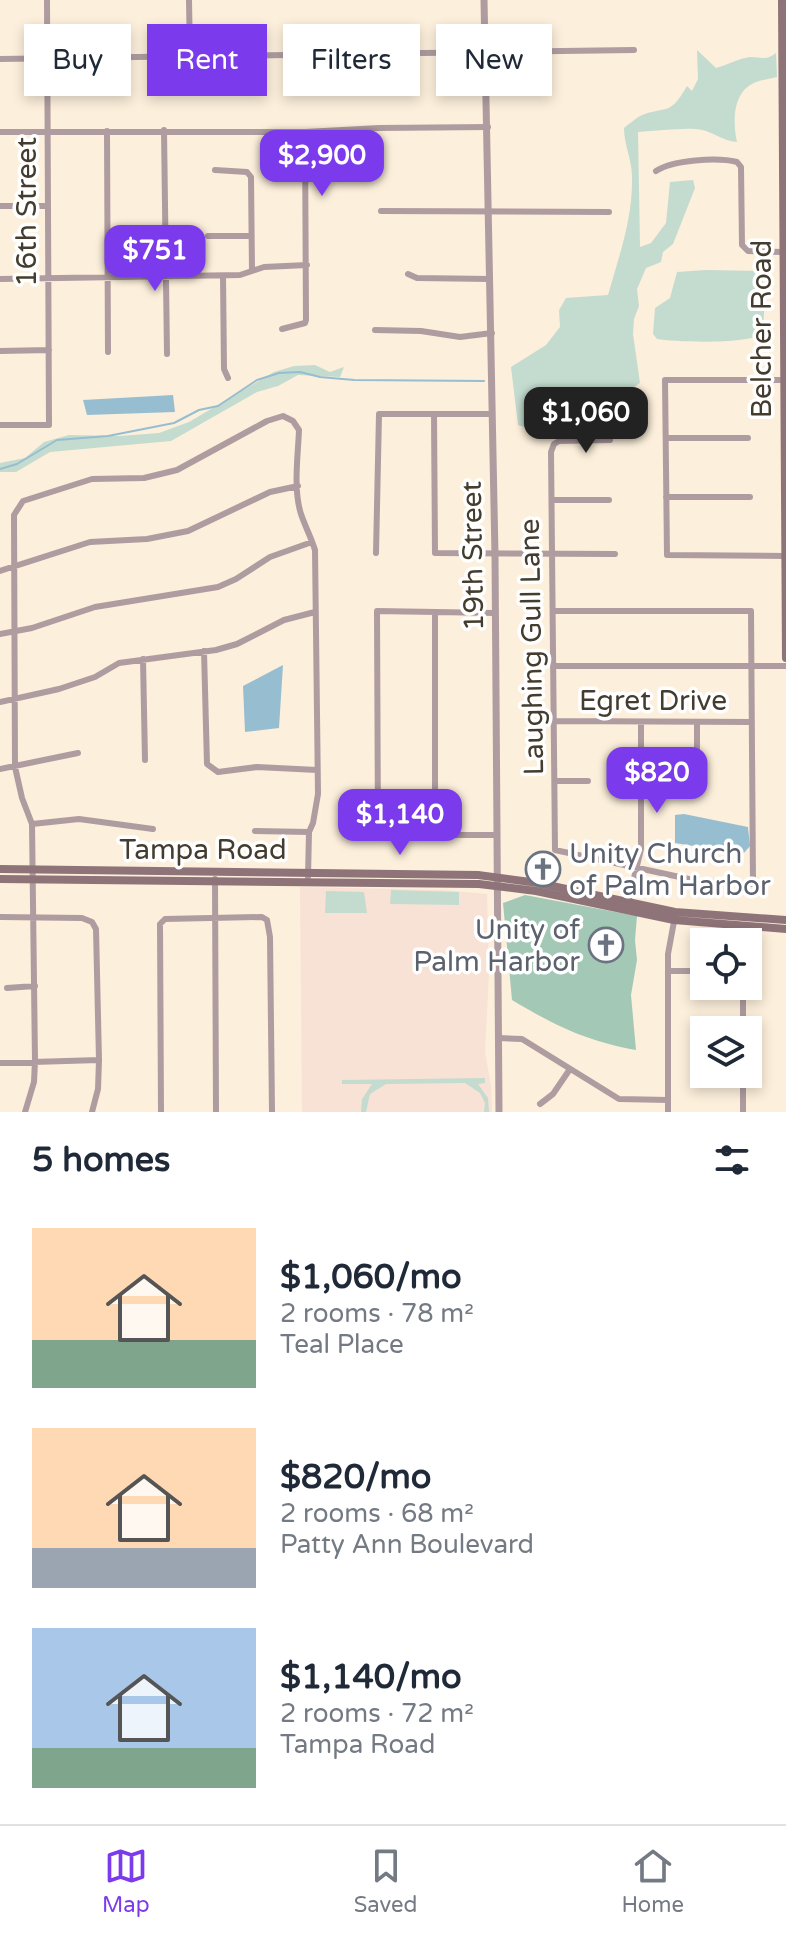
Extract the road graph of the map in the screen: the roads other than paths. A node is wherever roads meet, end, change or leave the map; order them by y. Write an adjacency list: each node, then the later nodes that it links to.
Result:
1 (47, 0): 5 (street, 16th Street)
2 (189, 0): 6 (street)
3 (484, 0): 7 (street, 19th Street)
4 (782, 0): 31 (main road, Belcher Road)
5 (47, 24)
6 (189, 24)
7 (485, 24)
8 (634, 50): 9 (street)
9 (552, 52)
10 (436, 54): 11 (street)
11 (267, 56)
12 (0, 59): 13 (street)
13 (24, 59)
14 (47, 96): 18 (street, 16th Street)
15 (487, 96): 16 (street, 19th Street)
16 (488, 127): 21 (street); 26 (street, 19th Street)
17 (164, 130): 19 (street); 21 (street); 38 (street)
18 (47, 131): 19 (street); 20 (street); 25 (street, 16th Street)
19 (107, 131): 37 (street)
20 (0, 132)
21 (305, 132): 32 (street)
22 (215, 170): 30 (street)
23 (656, 171): 31 (street)
24 (0, 206): 25 (street)
25 (48, 206): 36 (street, 16th Street)
26 (488, 210): 27 (street); 28 (street); 40 (street, 19th Street)
27 (381, 211)
28 (609, 212)
29 (208, 236): 30 (street)
30 (251, 236): 33 (street)
31 (783, 252): 49 (main road, Belcher Road)
32 (307, 265): 33 (street); 41 (street)
33 (252, 271): 35 (street)
34 (408, 274): 40 (street)
35 (223, 276): 38 (street); 48 (street)
36 (48, 278): 37 (street); 39 (street); 44 (street, 16th Street)
37 (108, 278): 38 (street); 46 (street)
38 (165, 278): 47 (street)
39 (0, 279)
40 (490, 279): 43 (street, 19th Street)
41 (282, 329)
42 (375, 330): 43 (street)
43 (492, 333): 51 (street, 19th Street)
44 (49, 350): 45 (street); 52 (street, 16th Street)
45 (0, 351)
46 (108, 352)
47 (167, 354)
48 (228, 378)
49 (783, 380): 53 (street); 66 (main road, Belcher Road)
50 (434, 414): 51 (street); 62 (street); 64 (street)
51 (492, 414): 64 (street, 19th Street)
52 (0, 425)
53 (666, 438): 54 (street); 57 (street)
54 (748, 438)
55 (610, 440): 59 (street, Laughing Gull Lane)
56 (298, 486): 61 (street); 67 (street); 67 (street)
57 (666, 497): 58 (street); 66 (street)
58 (750, 497)
59 (552, 500): 60 (street); 65 (street, Laughing Gull Lane)
60 (609, 500)
61 (312, 542): 70 (street); 73 (street)
62 (376, 553)
63 (615, 554): 65 (street)
64 (495, 555): 65 (street); 72 (street, 19th Street)
65 (553, 555): 69 (street, Laughing Gull Lane)
66 (786, 556): 76 (main road, Belcher Road)
67 (13, 568): 68 (street); 73 (street)
68 (0, 571)
69 (553, 611): 78 (street, Laughing Gull Lane); 80 (street)
70 (315, 612): 75 (street); 91 (street)
71 (435, 612): 72 (street); 99 (street); 99 (street)
72 (494, 613): 100 (street, 19th Street)
73 (14, 632): 74 (street); 81 (street)
74 (0, 634)
75 (204, 651): 77 (street); 91 (street)
76 (786, 658)
77 (143, 659): 81 (street); 88 (street)
78 (554, 666): 80 (street); 83 (street, Laughing Gull Lane)
79 (786, 666): 80 (street)
80 (752, 667): 86 (street)
81 (14, 701): 82 (street); 89 (street)
82 (0, 702)
83 (555, 721): 84 (street, Egret Drive); 92 (street, Laughing Gull Lane)
84 (641, 722): 85 (street, Egret Drive); 101 (street)
85 (697, 722): 86 (street, Egret Drive); 94 (street)
86 (751, 722): 101 (street)
87 (78, 753): 89 (street)
88 (145, 760)
89 (15, 767): 90 (street); 95 (street)
90 (0, 769)
91 (317, 770): 98 (street)
92 (555, 781): 93 (street); 101 (street, Laughing Gull Lane)
93 (588, 781)
94 (697, 789)
95 (32, 824): 96 (street); 103 (street)
96 (153, 829)
97 (255, 831): 98 (street)
98 (309, 832): 105 (street)
99 (435, 835): 100 (street)
100 (496, 835): 107 (street, 19th Street)
101 (637, 868): 108 (street)
102 (0, 869): 103 (main road, Tampa Road)
103 (32, 875): 104 (main road, Tampa Road); 106 (main road, Tampa Road); 111 (street)
104 (215, 875): 105 (main road, Tampa Road); 112 (street)
105 (308, 876): 107 (main road, Tampa Road)
106 (0, 879)
107 (498, 882): 108 (main road, Tampa Road); 119 (street, 19th Street)
108 (628, 906): 109 (main road, Tampa Road)
109 (675, 916): 113 (main road, Tampa Road); 114 (main road, Tampa Road); 115 (street)
110 (0, 917): 111 (street)
111 (33, 917): 117 (street); 120 (street)
112 (214, 917): 129 (street); 130 (street); 131 (street)
113 (786, 920)
114 (786, 929)
115 (668, 971): 116 (street); 125 (street)
116 (690, 971)
117 (35, 986): 118 (street); 121 (street)
118 (7, 988)
119 (499, 1038): 123 (street); 132 (street, 19th Street)
120 (99, 1060): 121 (street); 128 (street)
121 (35, 1061): 122 (street); 127 (street)
122 (0, 1063)
123 (570, 1069): 125 (street); 126 (street)
124 (743, 1088): 134 (street)
125 (668, 1100): 133 (street)
126 (540, 1104)
127 (25, 1112)
128 (92, 1112)
129 (161, 1112)
130 (216, 1112)
131 (272, 1112)
132 (499, 1112)
133 (668, 1112)
134 (743, 1112)

